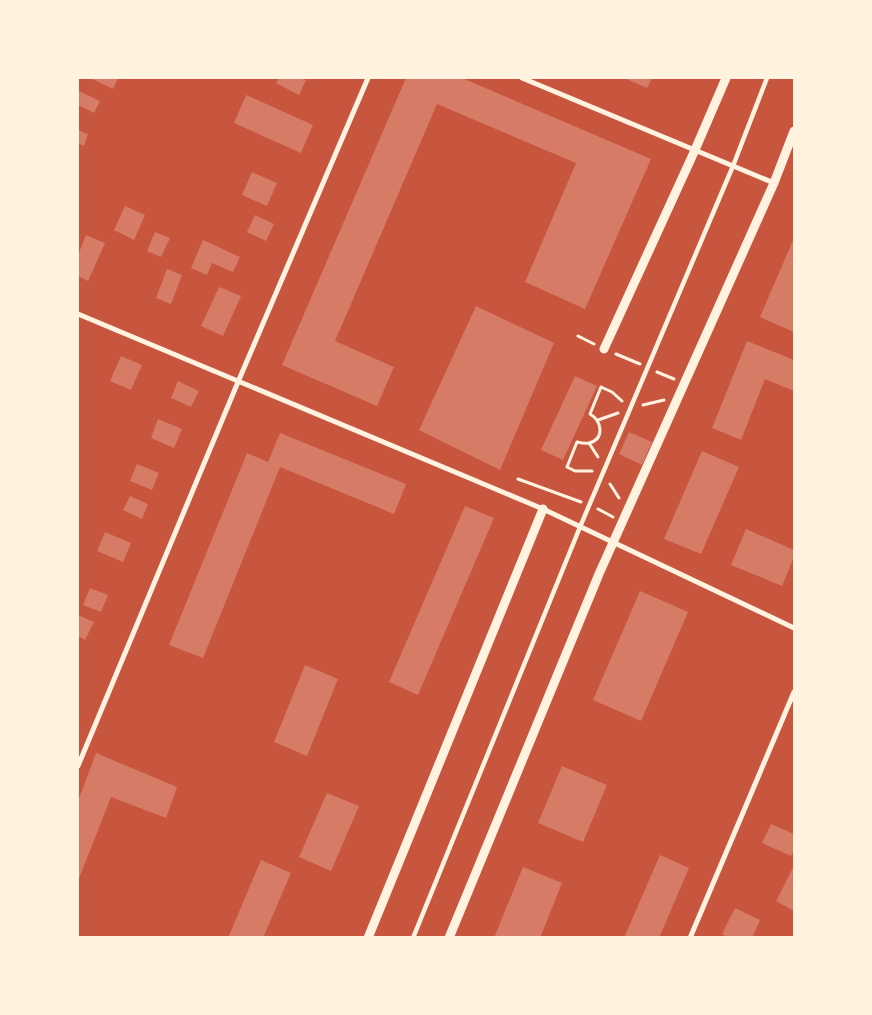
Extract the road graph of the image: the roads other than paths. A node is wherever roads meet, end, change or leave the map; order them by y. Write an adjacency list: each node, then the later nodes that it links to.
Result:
1 (368, 78): 11 (street)
2 (522, 78): 6 (street)
3 (726, 78): 6 (street)
4 (766, 78): 7 (street)
5 (794, 131): 8 (street)
6 (696, 150): 7 (street); 10 (street)
7 (733, 166): 8 (street); 13 (street)
8 (774, 183): 14 (street)
9 (78, 314): 11 (street)
10 (604, 349)
11 (238, 382): 12 (street); 17 (street)
12 (543, 509): 13 (street); 18 (street)
13 (580, 527): 14 (street); 19 (street)
14 (613, 543): 15 (street); 20 (street)
15 (794, 628)
16 (794, 692): 21 (street)
17 (78, 766)
18 (368, 938)
19 (413, 938)
20 (449, 938)
21 (690, 938)

